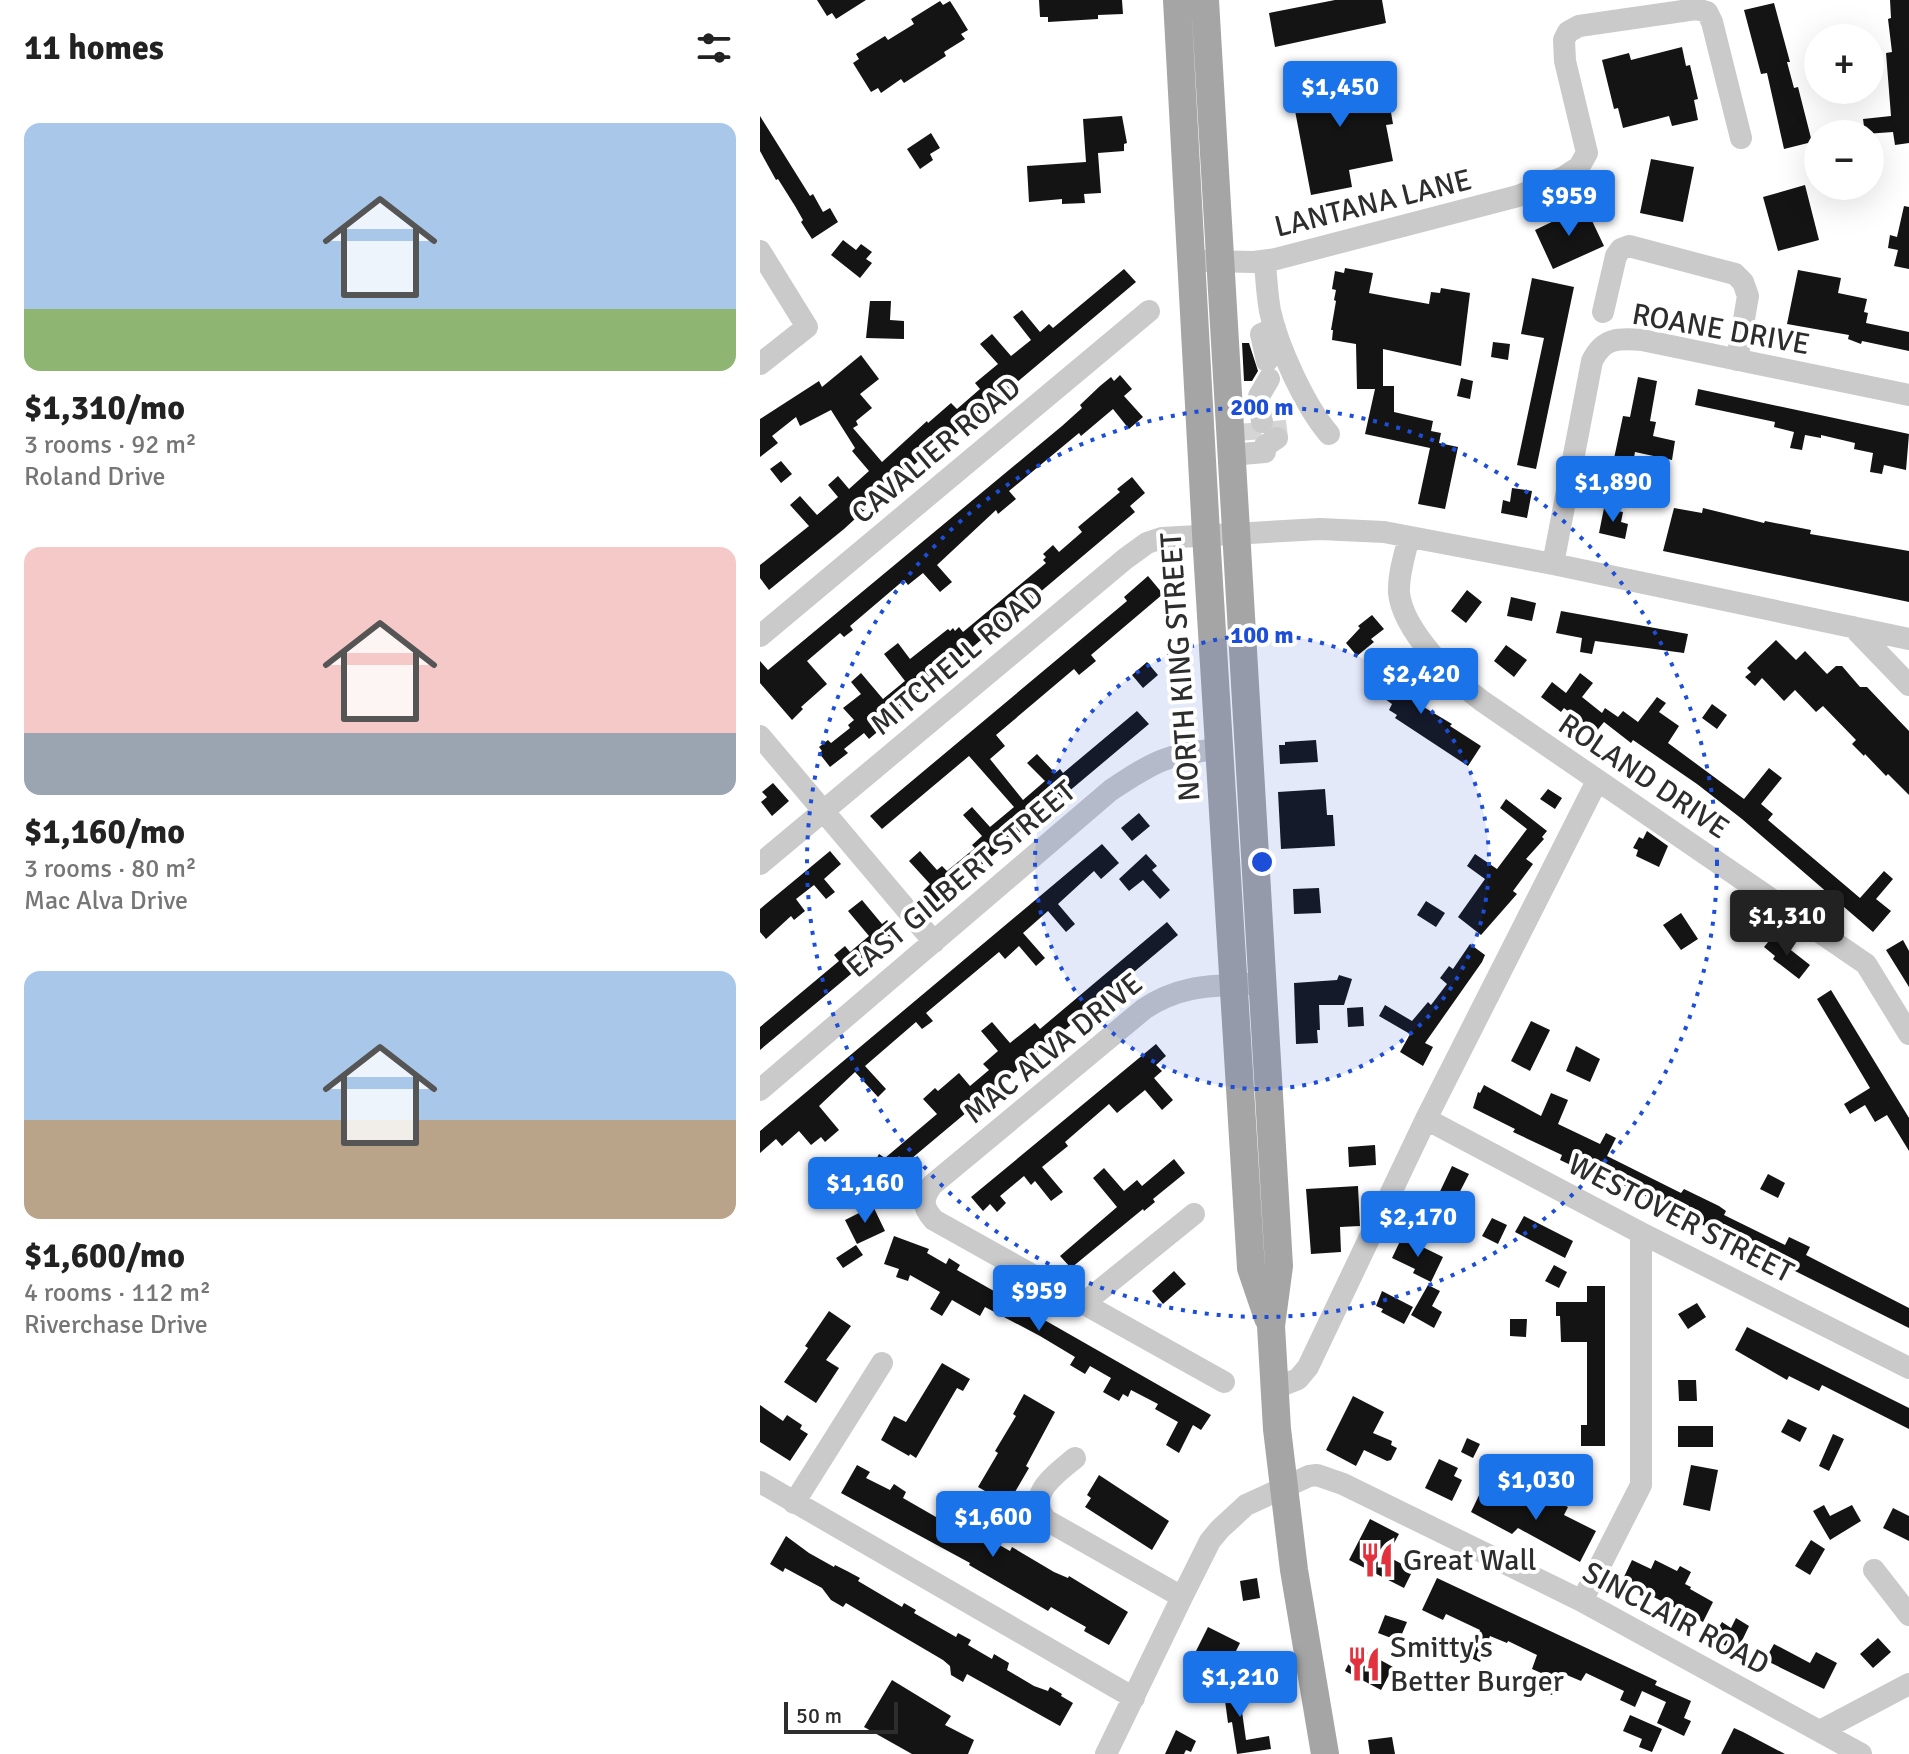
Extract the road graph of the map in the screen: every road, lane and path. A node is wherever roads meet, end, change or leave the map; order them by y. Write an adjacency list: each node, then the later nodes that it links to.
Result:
1 (1177, 0): 5 (main road, NORTH KING STREET)
2 (1205, 0): 5 (main road, NORTH KING STREET)
3 (1741, 138): 6 (street, LANTANA LANE)
4 (760, 251): 11 (street)
5 (1205, 261): 6 (street, LANTANA LANE); 13 (main road, NORTH KING STREET); 16 (main road, NORTH KING STREET)
6 (1265, 261): 9 (street)
7 (1149, 311): 20 (street, CAVALIER ROAD)
8 (1603, 312): 10 (street)
9 (1268, 331): 13 (street); 14 (street)
10 (1737, 360): 12 (street, ROANE DRIVE); 18 (street, ROANE DRIVE)
11 (760, 364)
12 (1909, 395)
13 (1260, 433): 15 (main road, NORTH KING STREET)
14 (1329, 434)
15 (1235, 532): 16 (street, MITCHELL ROAD); 17 (street, MITCHELL ROAD); 29 (main road, NORTH KING STREET)
16 (1206, 534): 24 (main road, NORTH KING STREET); 26 (street, MITCHELL ROAD)
17 (1409, 537): 18 (street, MITCHELL ROAD); 25 (street, ROLAND DRIVE)
18 (1553, 564): 19 (street, MITCHELL ROAD)
19 (1853, 627): 21 (street, MITCHELL ROAD); 22 (street)
20 (760, 636)
21 (1909, 639)
22 (1909, 685)
23 (760, 736): 26 (street)
24 (1219, 749): 28 (street, EAST GILBERT STREET); 29 (main road, NORTH KING STREET)
25 (1597, 781): 30 (street, ROLAND DRIVE); 32 (street)
26 (823, 811): 27 (street, MITCHELL ROAD); 28 (street)
27 (760, 864)
28 (934, 942): 31 (street, EAST GILBERT STREET)
29 (1247, 984): 35 (street, MAC ALVA DRIVE); 39 (main road, NORTH KING STREET)
30 (1909, 1034)
31 (760, 1090)
32 (1426, 1119): 34 (street, WESTOVER STREET); 39 (street)
33 (1194, 1214): 35 (street)
34 (1641, 1233): 37 (street, WESTOVER STREET); 46 (street)
35 (1084, 1303): 38 (street, MAC ALVA DRIVE)
36 (882, 1363): 43 (street)
37 (1909, 1368)
38 (1224, 1382)
39 (1273, 1389): 42 (main road, NORTH KING STREET)
40 (1075, 1458): 45 (street)
41 (760, 1482): 43 (street)
42 (1283, 1486): 45 (street, SINCLAIR ROAD); 46 (street, SINCLAIR ROAD); 52 (main road, NORTH KING STREET)
43 (794, 1503): 49 (street)
44 (1874, 1570): 47 (street)
45 (1182, 1597): 49 (street, SINCLAIR ROAD)
46 (1582, 1601): 50 (street, SINCLAIR ROAD)
47 (1909, 1615)
48 (1909, 1684): 50 (street)
49 (1134, 1698): 51 (street, SINCLAIR ROAD)
50 (1820, 1731): 53 (street, SINCLAIR ROAD)
51 (1106, 1754)
52 (1325, 1754)
53 (1861, 1754)

